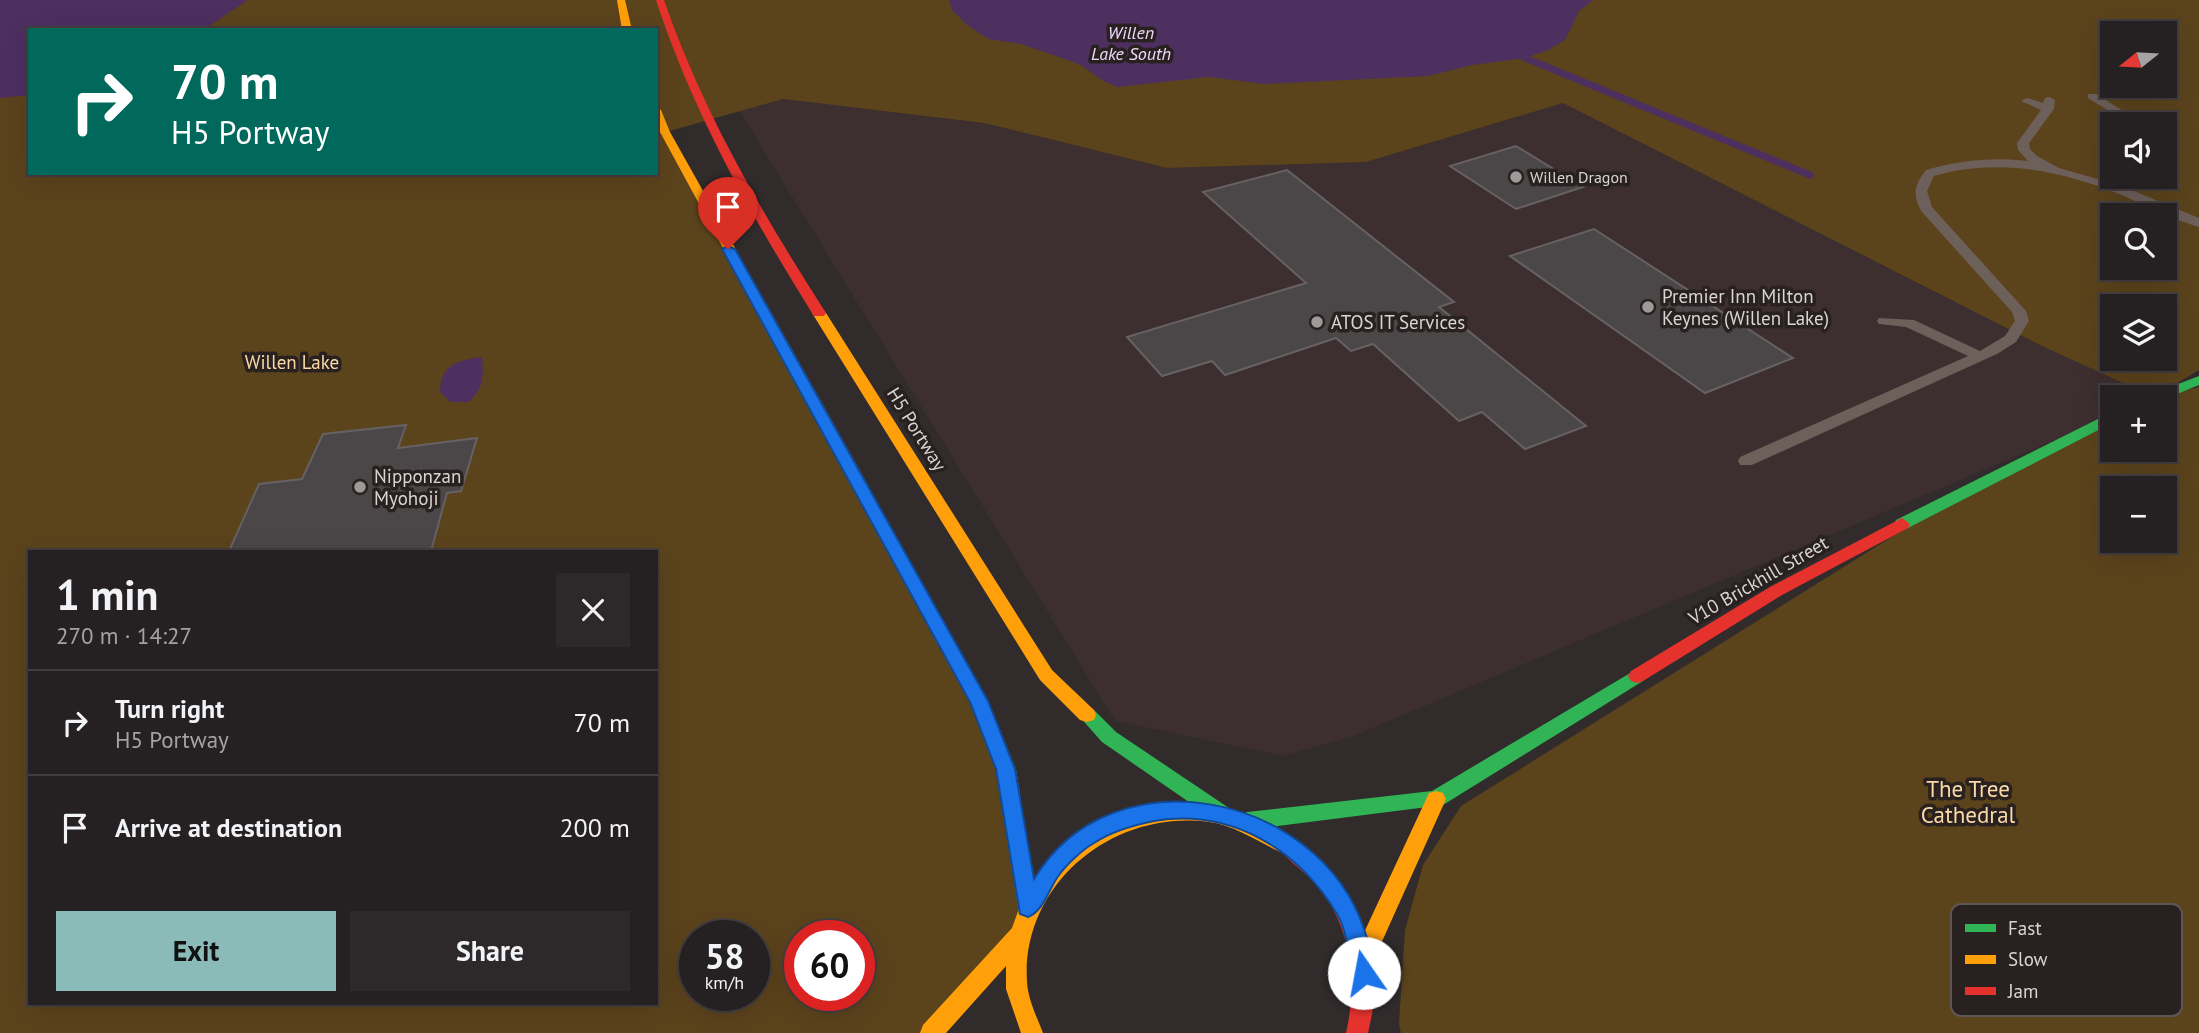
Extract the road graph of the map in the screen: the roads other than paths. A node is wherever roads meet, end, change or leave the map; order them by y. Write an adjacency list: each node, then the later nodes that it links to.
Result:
1 (621, 0): 3 (main road)
2 (660, 0): 21 (main road, H5 Portway)
3 (627, 28)
4 (2092, 96): 6 (lane)
5 (2027, 101): 8 (lane)
6 (2118, 112)
7 (658, 115): 23 (main road)
8 (2052, 168): 9 (lane); 15 (lane)
9 (2149, 203)
10 (2177, 214): 12 (lane)
11 (2177, 218): 13 (lane)
12 (2199, 223)
13 (2199, 230)
14 (1884, 321): 15 (lane)
15 (1979, 356): 19 (lane)
16 (2199, 380): 17 (main road)
17 (2177, 389)
18 (2100, 423): 20 (main road, V10 Brickhill Street)
19 (1746, 461)
20 (1436, 799): 22 (main road, V10 Brickhill Street); 25 (main road)
21 (1223, 814): 22 (main road); 23 (main road)
22 (1247, 821): 25 (main road)
23 (1028, 907): 24 (main road)
24 (1019, 936): 27 (main road); 28 (main road)
25 (1363, 959): 26 (main road)
26 (1359, 1031)
27 (931, 1033)
28 (1032, 1033)

